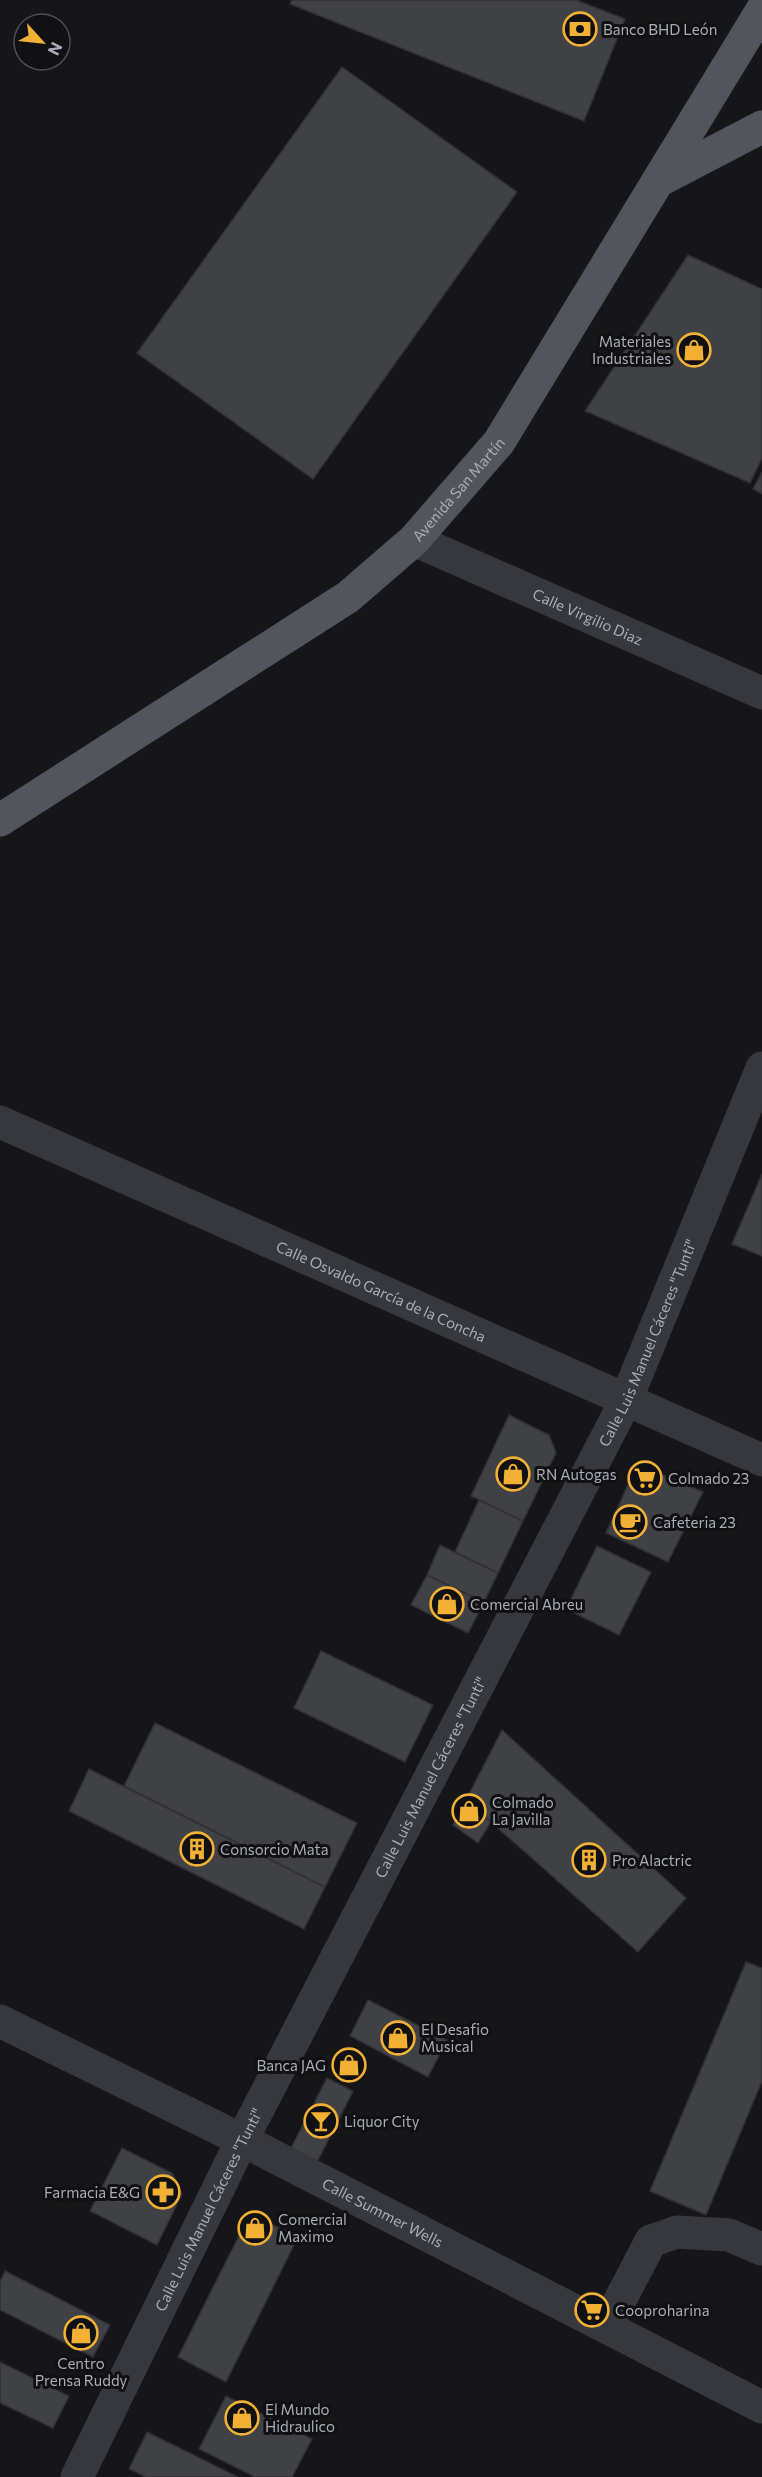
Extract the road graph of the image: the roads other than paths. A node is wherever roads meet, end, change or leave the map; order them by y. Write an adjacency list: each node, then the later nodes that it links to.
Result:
1 (762, 10): 3 (main road, Avenida San Martín)
2 (762, 127): 3 (main road)
3 (658, 181): 4 (main road, Avenida San Martín)
4 (414, 540): 5 (street, Calle Virgilio Diaz); 6 (main road, Avenida San Martín)
5 (762, 693)
6 (0, 820)
7 (762, 1068): 9 (street, Calle Luis Manuel Cáceres "Tunti")
8 (0, 1122): 9 (street, Calle Osvaldo García de la Concha)
9 (626, 1400): 10 (street, Calle Osvaldo García de la Concha); 12 (street, Calle Luis Manuel Cáceres "Tunti")
10 (762, 1460)
11 (0, 2021): 12 (street, Calle Summer Wells)
12 (242, 2140): 14 (street, Calle Summer Wells); 16 (street, Calle Luis Manuel Cáceres "Tunti")
13 (762, 2249): 14 (street)
14 (606, 2327): 15 (street, Calle Summer Wells)
15 (762, 2407)
16 (77, 2477)

